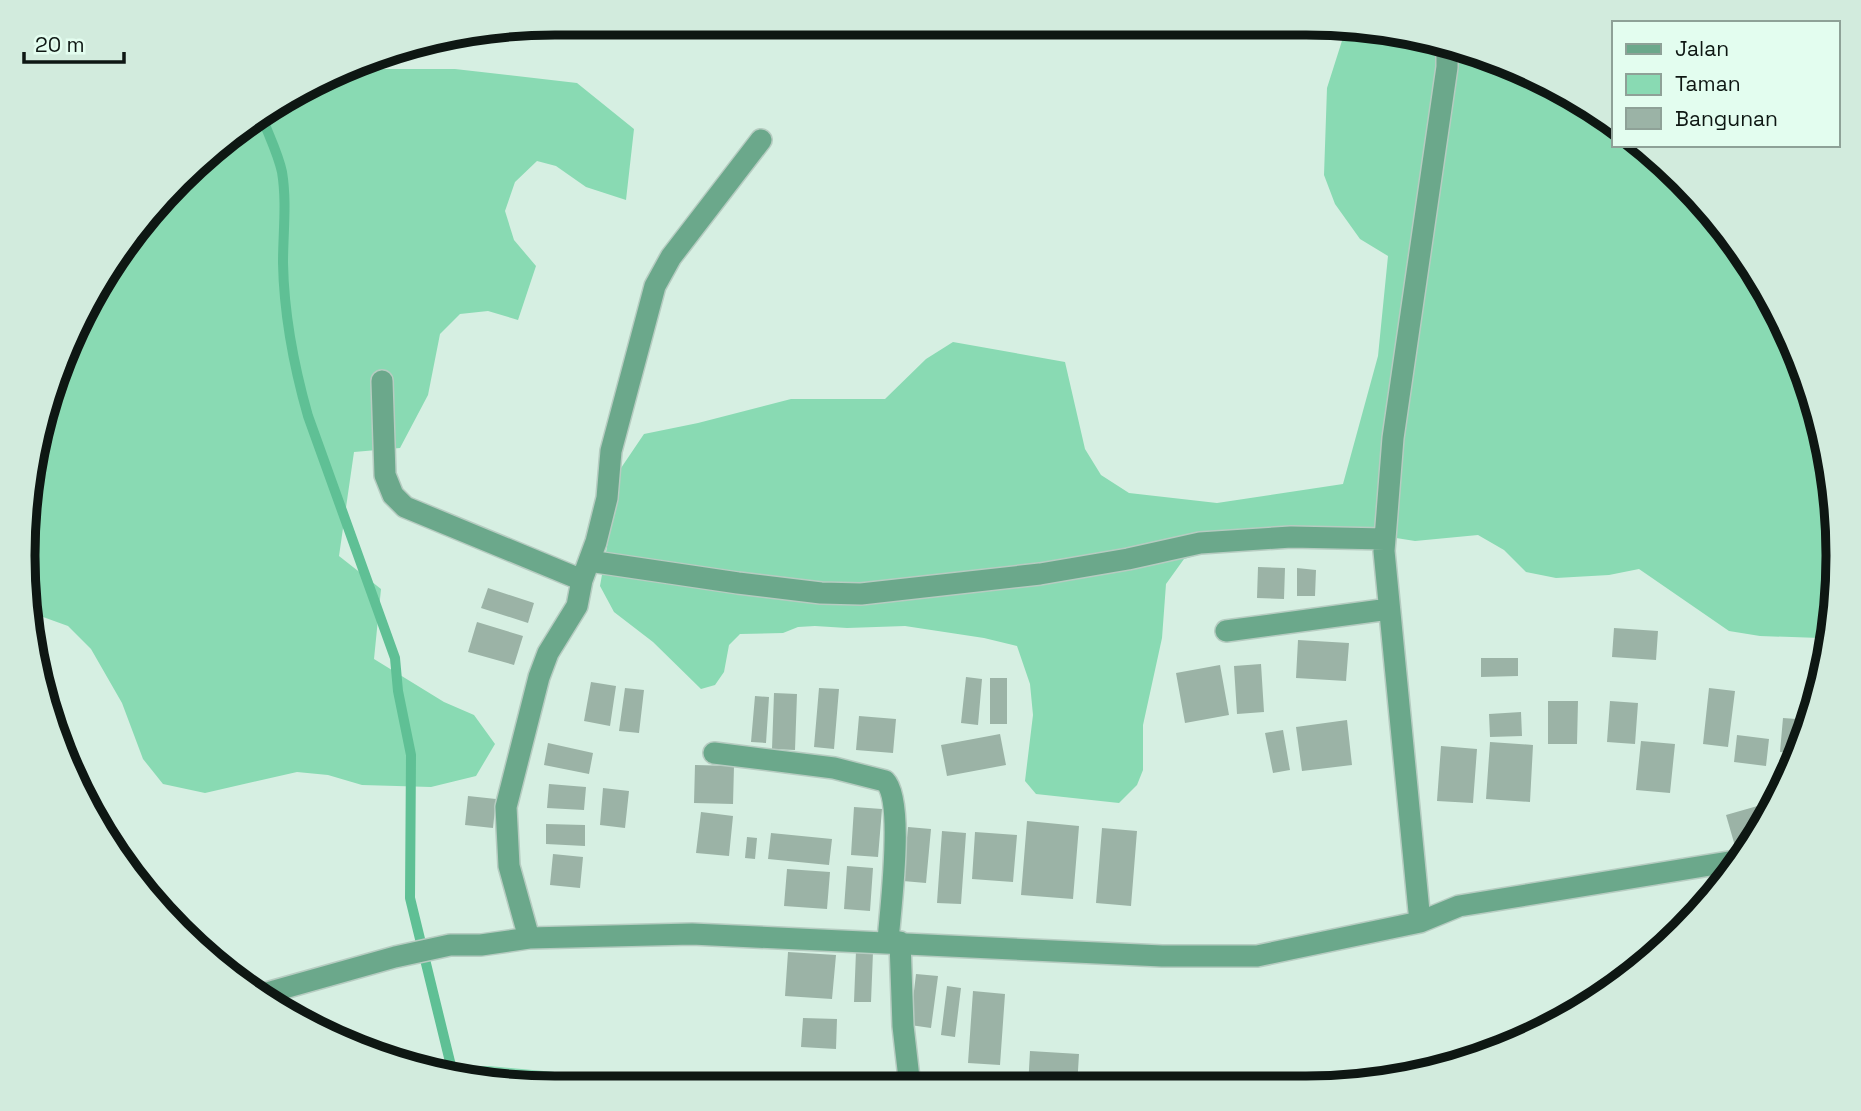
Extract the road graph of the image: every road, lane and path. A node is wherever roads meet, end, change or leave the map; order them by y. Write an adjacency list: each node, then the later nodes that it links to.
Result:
1 (1447, 55): 4 (street)
2 (761, 140): 5 (street)
3 (382, 381): 5 (street)
4 (1385, 539): 5 (street); 6 (street)
5 (585, 570): 11 (street)
6 (1389, 609): 7 (street); 10 (street)
7 (1226, 631)
8 (714, 753): 12 (street)
9 (1725, 863): 10 (street)
10 (1420, 922): 12 (street)
11 (529, 938): 12 (street); 13 (street)
12 (894, 942): 14 (street)
13 (272, 992)
14 (909, 1076)

